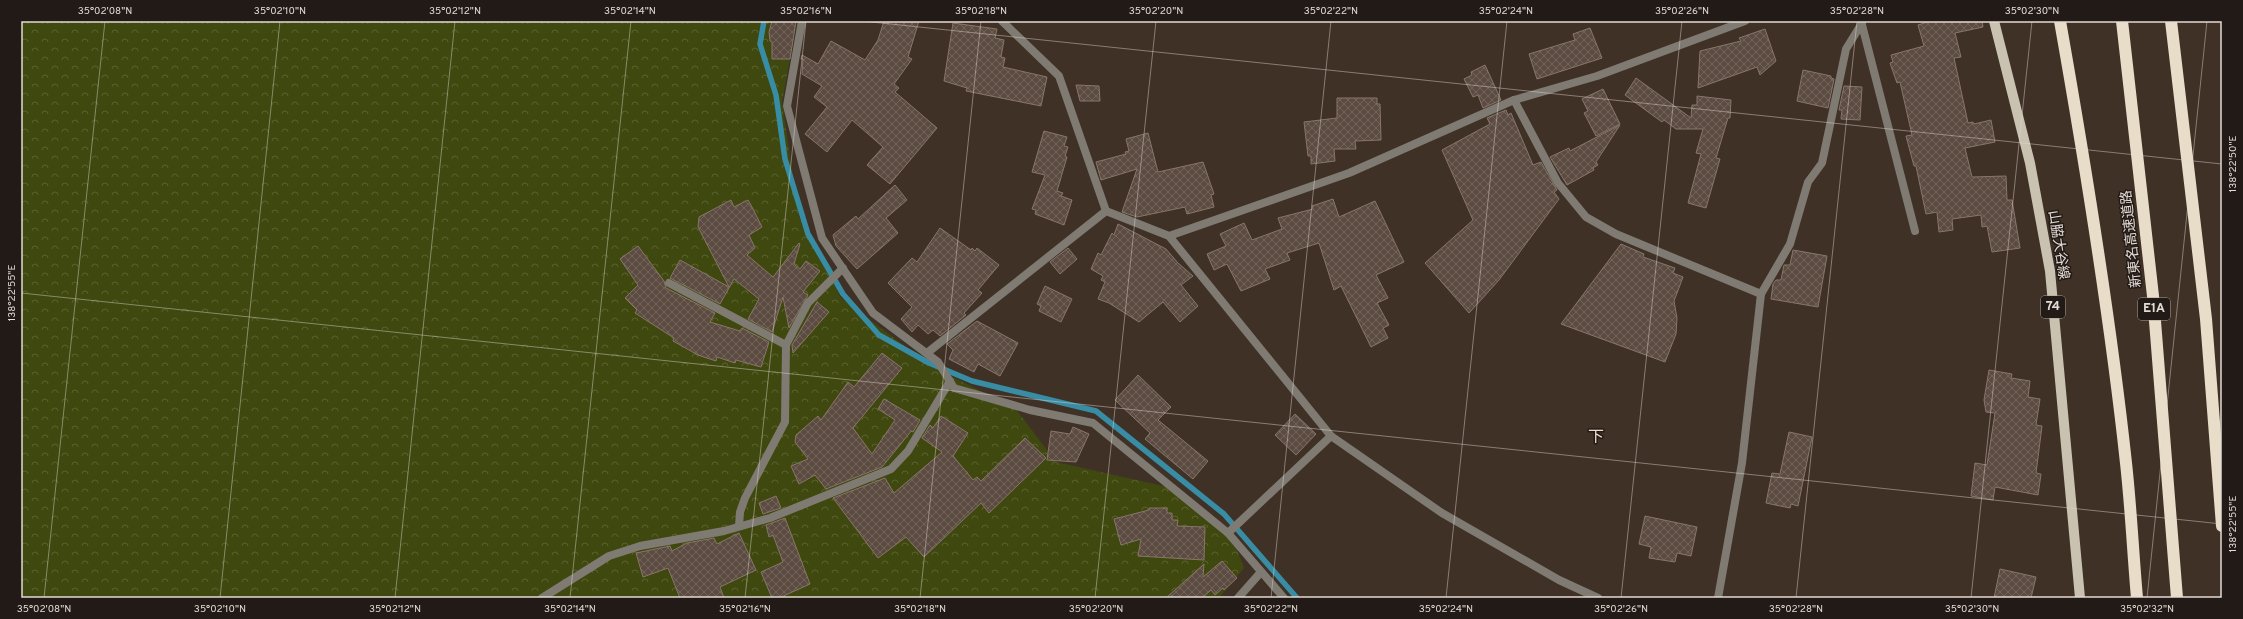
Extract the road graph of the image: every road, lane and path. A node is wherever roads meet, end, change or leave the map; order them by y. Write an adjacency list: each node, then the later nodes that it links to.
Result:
1 (802, 21): 13 (street)
2 (1002, 21): 10 (street)
3 (1745, 21): 9 (street)
4 (1994, 21): 29 (main road, 山脇大谷線 / 74)
5 (2060, 21): 30 (highway)
6 (2122, 21): 31 (highway, 新東名高速道路 / E1A)
7 (2171, 21): 21 (highway)
8 (1861, 22): 11 (street); 15 (street)
9 (1514, 100): 12 (street); 15 (street)
10 (1106, 211): 12 (street); 17 (street)
11 (1915, 231)
12 (1168, 236): 19 (street)
13 (842, 269): 16 (street); 17 (street)
14 (669, 283): 16 (street)
15 (1761, 294): 28 (street)
16 (786, 345): 20 (street)
17 (927, 353): 18 (street)
18 (950, 381): 20 (street); 22 (street)
19 (1331, 436): 22 (street); 27 (street)
20 (740, 526): 24 (street)
21 (2222, 526)
22 (1228, 533): 23 (street)
23 (1261, 572): 25 (street); 26 (street)
24 (542, 598)
25 (1238, 598)
26 (1284, 598)
27 (1598, 598)
28 (1718, 598)
29 (2080, 598)
30 (2137, 598)
31 (2178, 598)

